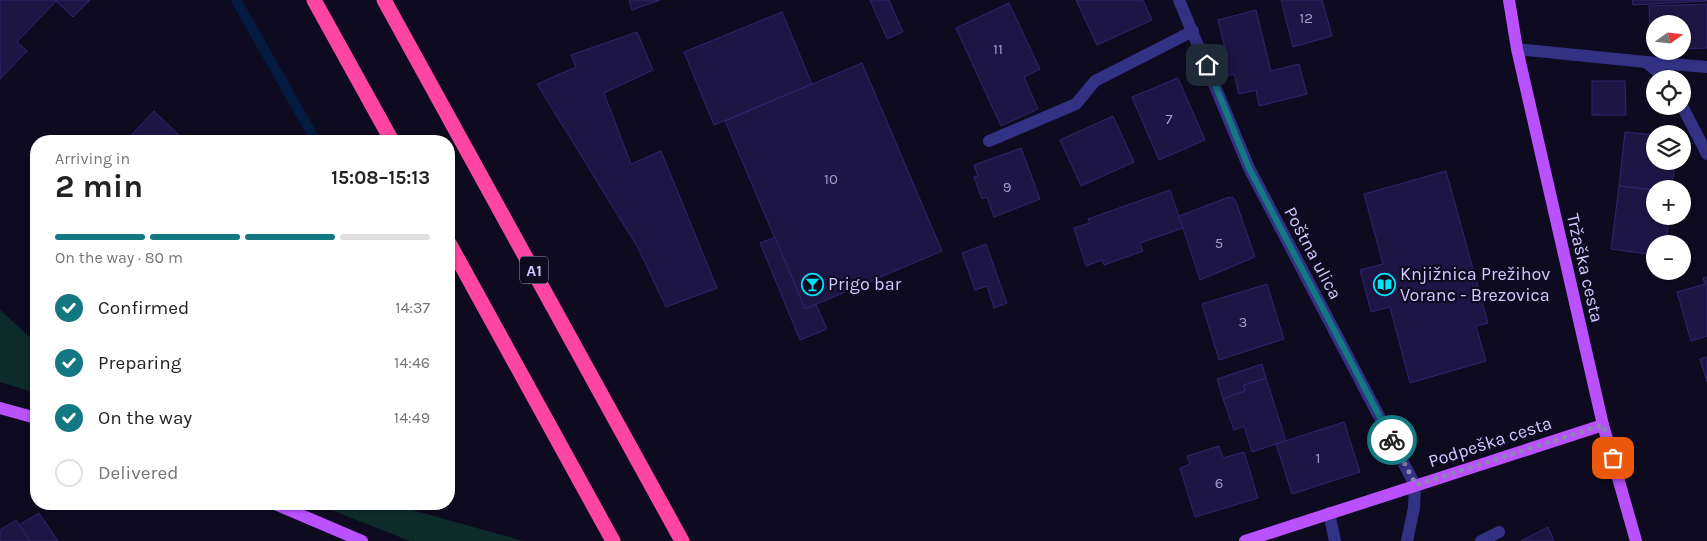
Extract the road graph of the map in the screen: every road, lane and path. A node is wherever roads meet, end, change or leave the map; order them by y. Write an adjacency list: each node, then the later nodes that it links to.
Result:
1 (314, 0): 11 (highway)
2 (384, 0): 24 (highway, A1)
3 (1179, 0): 5 (street, Poštna ulica)
4 (1508, 0): 6 (main road, Tržaška cesta)
5 (1193, 31): 12 (street); 18 (street, Poštna ulica)
6 (1517, 49): 7 (street); 17 (main road, Tržaška cesta)
7 (1646, 62): 8 (street); 9 (street)
8 (1707, 67)
9 (1656, 70)
10 (1687, 115): 13 (street)
11 (389, 135)
12 (989, 142)
13 (1707, 154)
14 (455, 254): 23 (highway)
15 (0, 408): 16 (main road)
16 (30, 416)
17 (1603, 425): 18 (main road, Podpeška cesta); 29 (main road, Tržaška cesta)
18 (1416, 485): 20 (main road, Podpeška cesta); 27 (street)
19 (289, 510): 22 (main road)
20 (1329, 513): 25 (main road, Podpeška cesta); 26 (street)
21 (1499, 532): 28 (street)
22 (362, 541)
23 (613, 541)
24 (682, 541)
25 (1245, 541)
26 (1336, 541)
27 (1407, 541)
28 (1481, 541)
29 (1636, 541)

